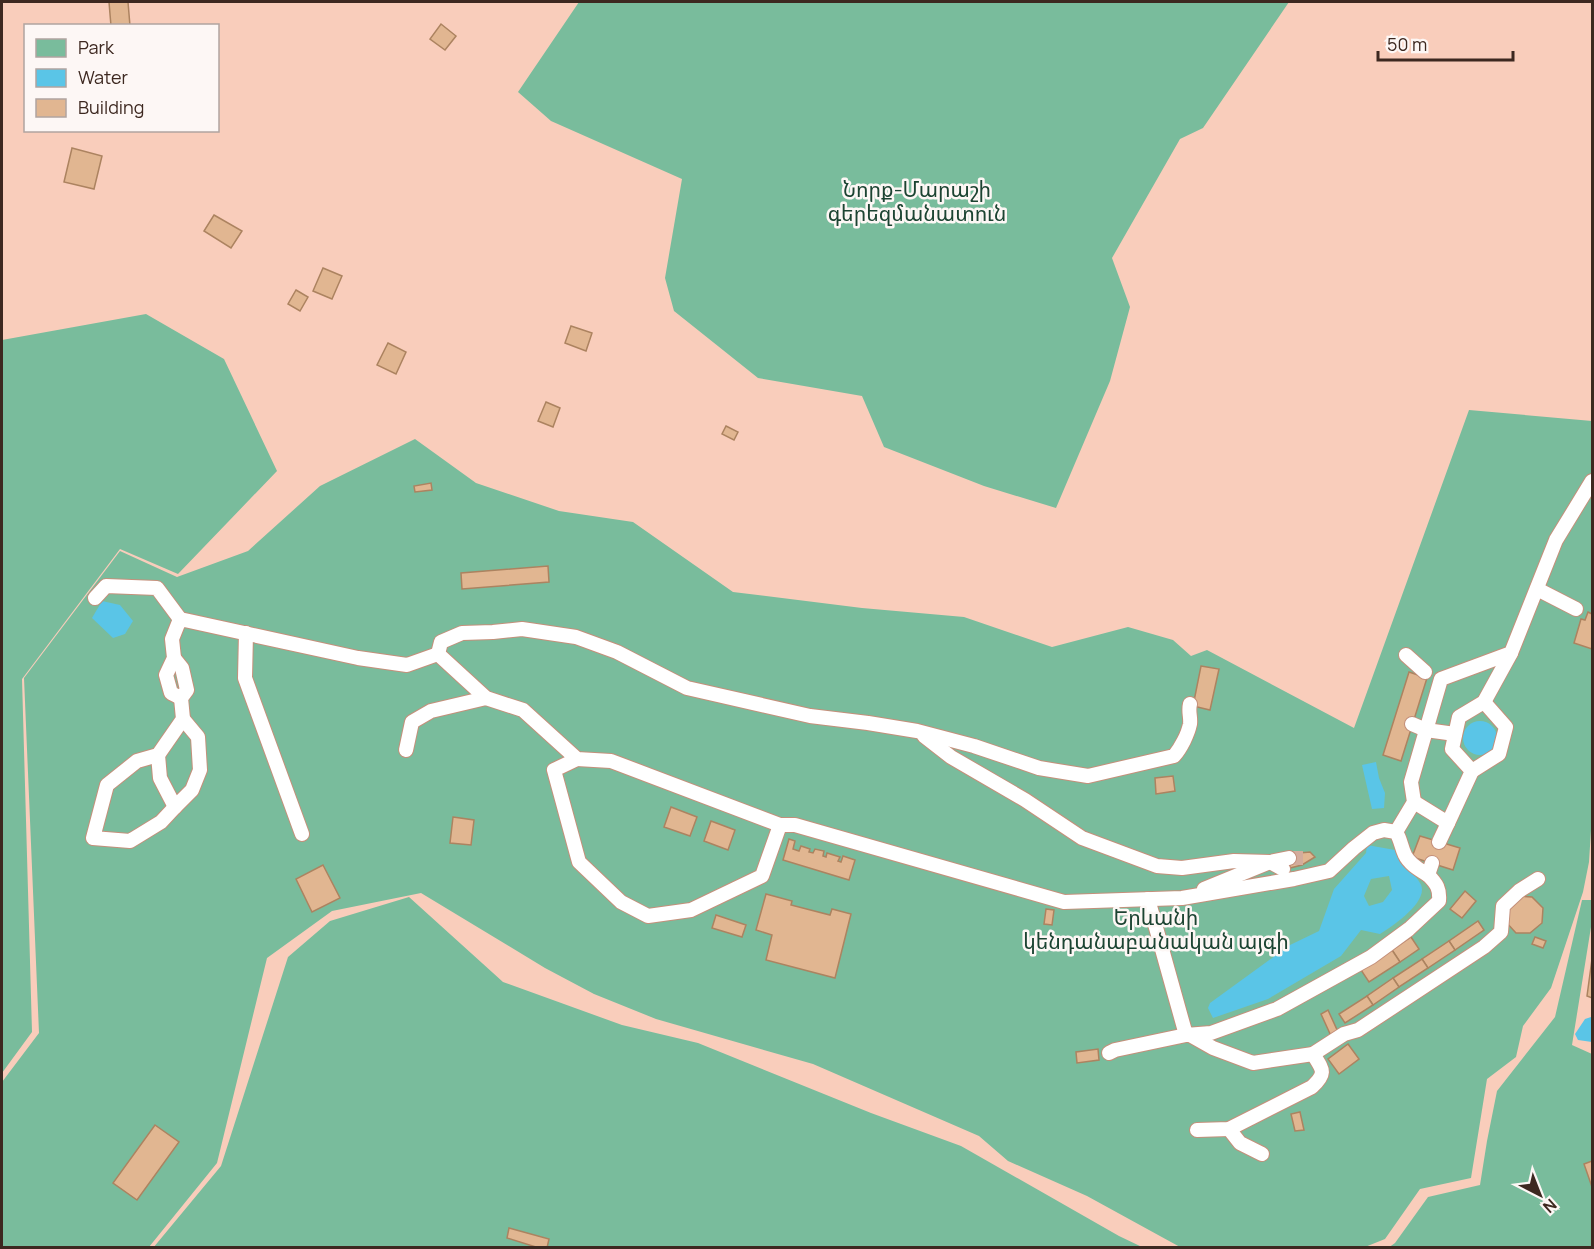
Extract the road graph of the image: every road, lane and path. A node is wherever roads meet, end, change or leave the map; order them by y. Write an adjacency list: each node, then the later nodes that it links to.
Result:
1 (1593, 480): 2 (street)
2 (1537, 589): 4 (street); 7 (street)
3 (95, 598): 5 (street)
4 (1576, 609)
5 (180, 619): 6 (street); 14 (street)
6 (246, 633): 8 (street); 28 (street)
7 (1511, 653): 10 (street); 12 (street)
8 (438, 654): 11 (street); 17 (street)
9 (1406, 656): 10 (street)
10 (1441, 679): 16 (street)
11 (486, 698): 19 (street); 21 (street)
12 (1484, 702): 18 (street); 22 (street)
13 (1190, 704): 17 (street)
14 (183, 719): 20 (street); 24 (street)
15 (1412, 724): 16 (street)
16 (1426, 730): 18 (street); 23 (street)
17 (917, 731): 30 (street)
18 (1455, 734): 22 (street)
19 (406, 750)
20 (158, 755): 24 (street); 24 (street)
21 (577, 759): 26 (street); 26 (street)
22 (1472, 771): 25 (street)
23 (1412, 806): 25 (street); 27 (street)
24 (175, 807)
25 (1448, 823): 29 (street)
26 (780, 825): 34 (street)
27 (1396, 832): 33 (street); 35 (street)
28 (302, 834)
29 (1439, 842)
30 (1270, 862): 31 (street); 33 (street)
31 (1286, 863)
32 (1538, 879): 37 (street)
33 (1182, 898): 34 (street)
34 (1148, 899): 35 (street)
35 (1188, 1035): 36 (street); 37 (street)
36 (1109, 1053)
37 (1313, 1054): 39 (street)
38 (1197, 1130): 39 (street)
39 (1229, 1130): 40 (street)
40 (1262, 1154)

